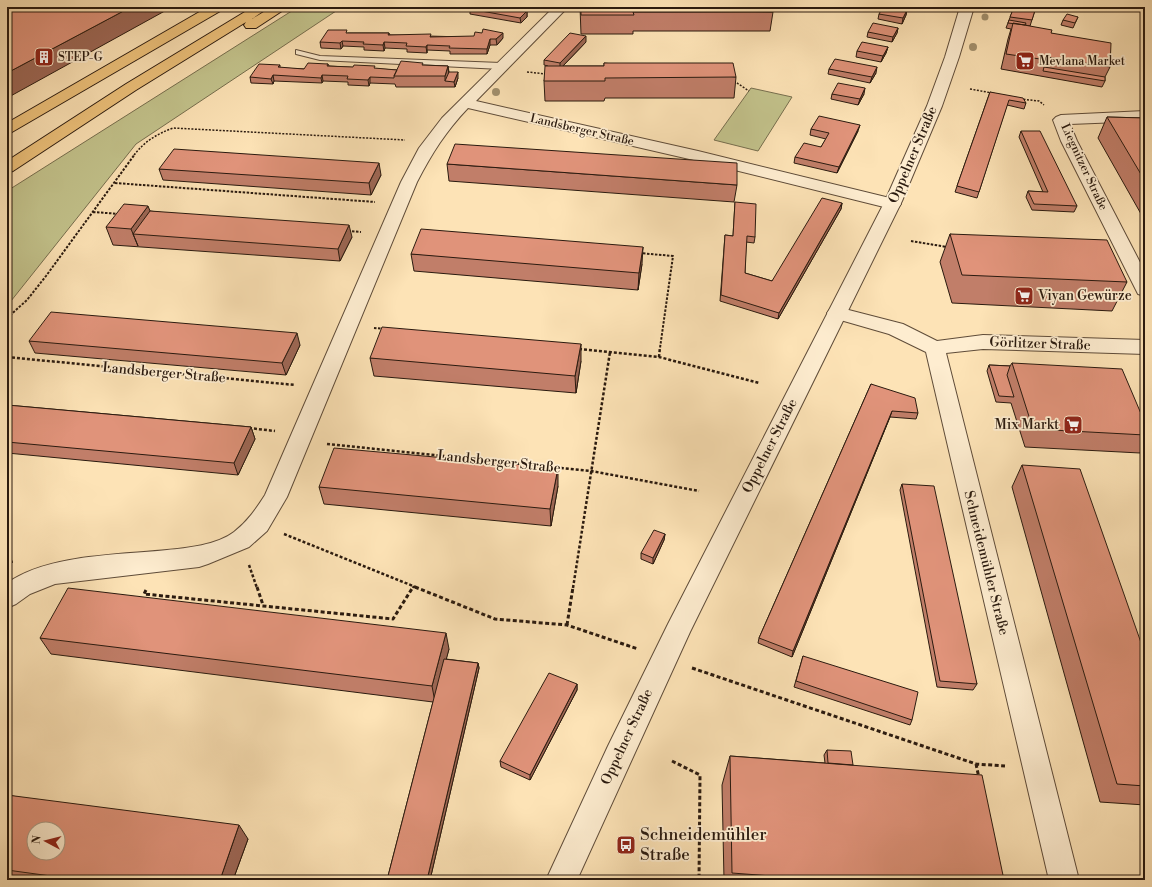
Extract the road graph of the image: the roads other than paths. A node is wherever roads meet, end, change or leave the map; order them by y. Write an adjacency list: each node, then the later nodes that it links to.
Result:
1 (217, 7): 10 (highway)
2 (262, 7): 11 (highway)
3 (281, 7): 11 (highway)
4 (560, 7): 7 (street)
5 (967, 7): 13 (street, Oppelner Straße)
6 (299, 52): 7 (lane)
7 (501, 66): 8 (street)
8 (466, 103): 13 (street, Landsberger Straße); 18 (street)
9 (1145, 116): 14 (street, Liegnitzer Straße)
10 (7, 129)
11 (35, 152): 12 (highway)
12 (7, 168)
13 (892, 204): 15 (street, Oppelner Straße)
14 (1145, 290)
15 (837, 313): 17 (street); 19 (street, Oppelner Straße)
16 (1145, 347): 17 (street, Görlitzer Straße)
17 (935, 348): 20 (street, Schneidemühler Straße)
18 (7, 597)
19 (561, 880)
20 (1064, 880)

